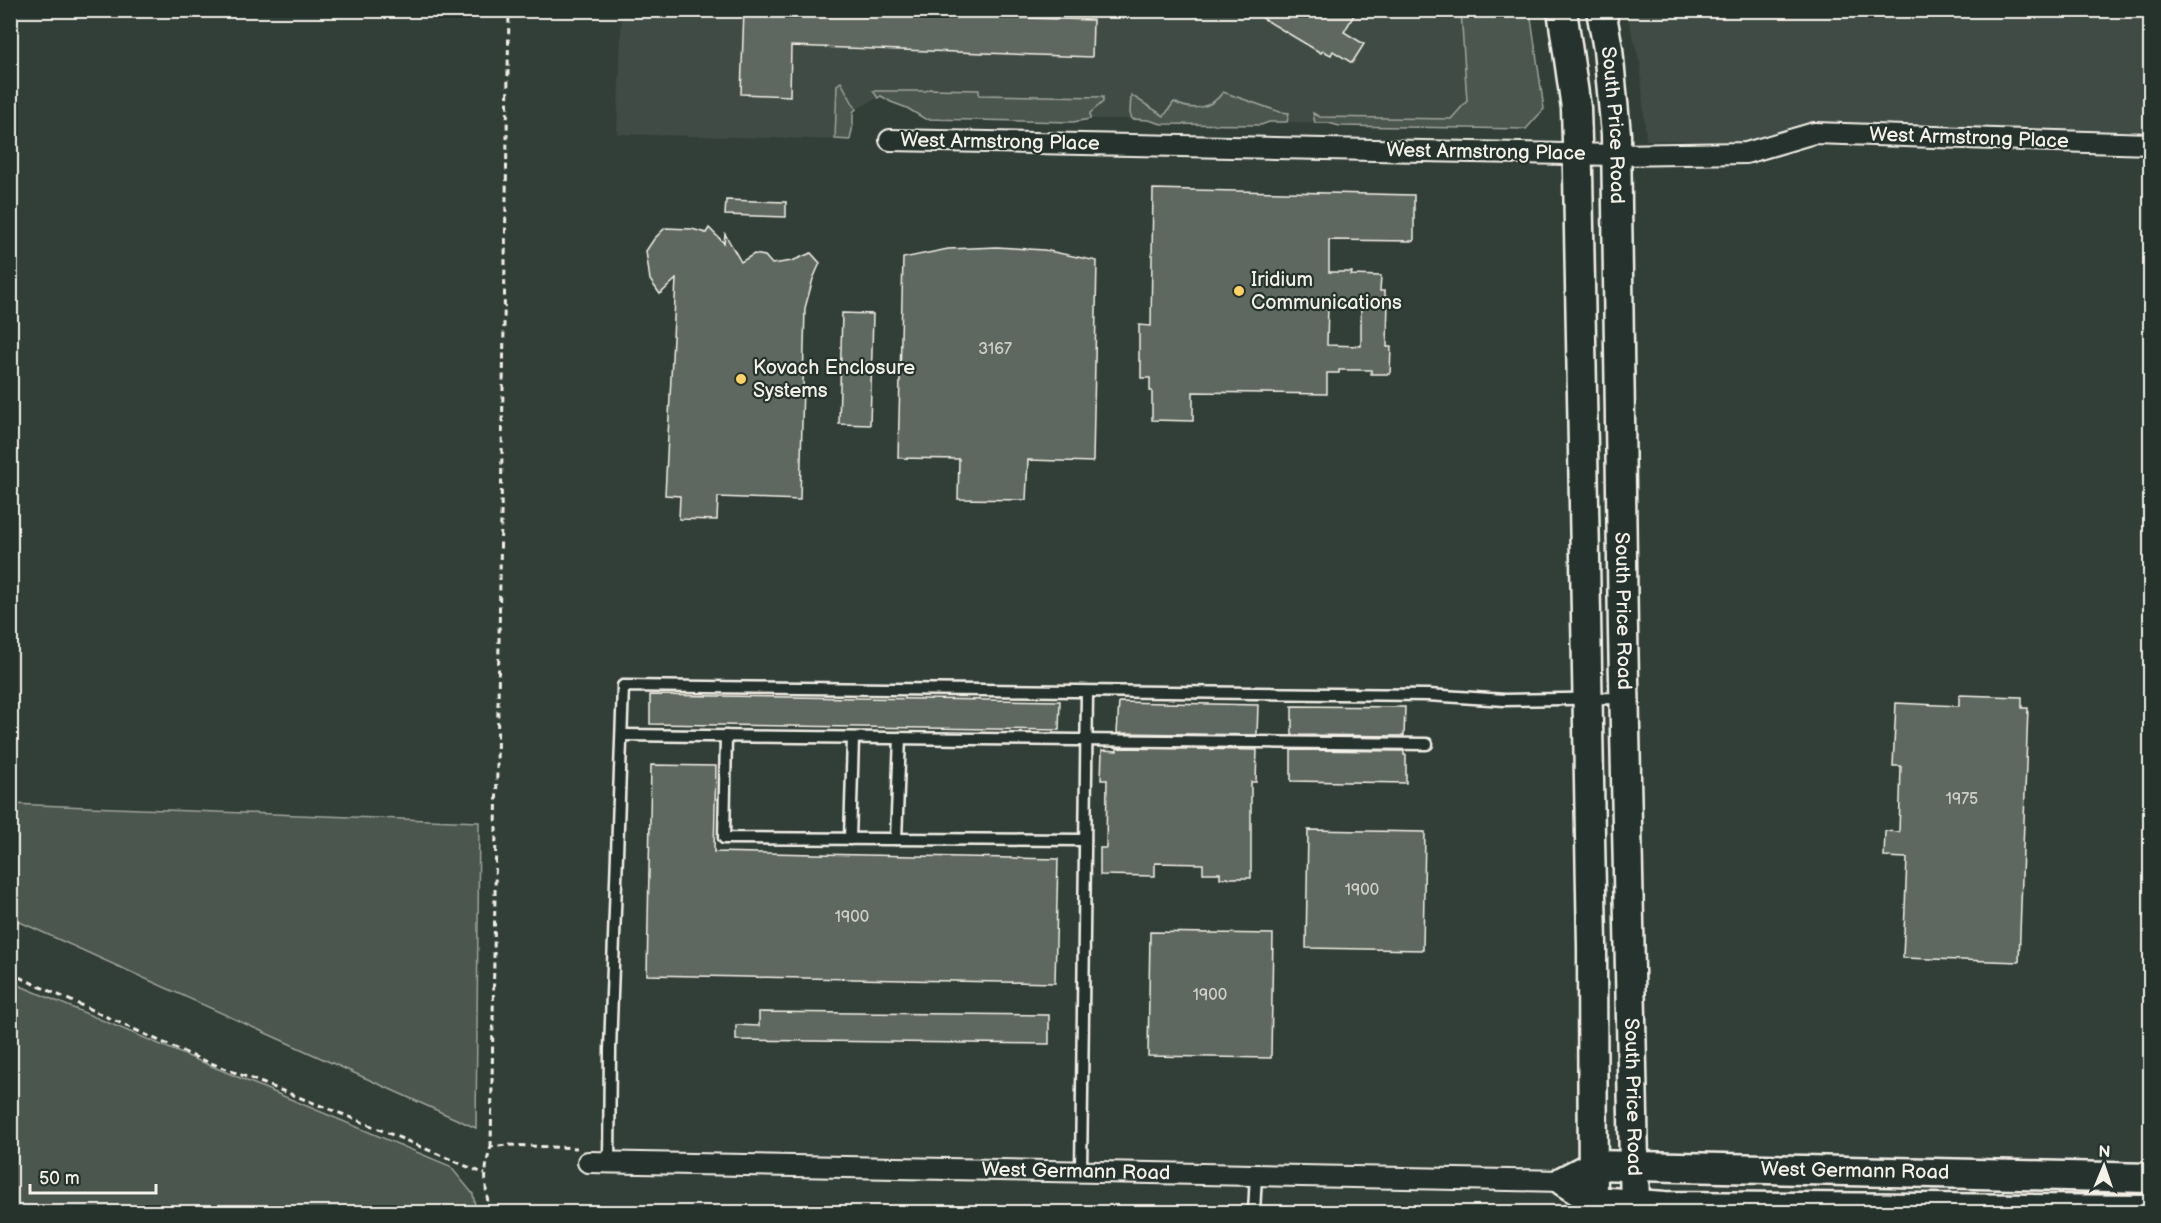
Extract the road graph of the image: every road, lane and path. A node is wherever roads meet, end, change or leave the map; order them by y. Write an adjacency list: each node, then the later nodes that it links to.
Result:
1 (510, 10): 21 (path)
2 (1562, 10): 6 (main road, South Price Road)
3 (1601, 10): 7 (main road, South Price Road)
4 (890, 140): 6 (street, West Armstrong Place)
5 (2151, 144): 7 (street, West Armstrong Place)
6 (1578, 154): 7 (street, West Armstrong Place); 10 (main road, South Price Road)
7 (1615, 155): 9 (main road, South Price Road)
8 (1087, 692): 10 (lane); 11 (lane); 15 (lane)
9 (1625, 698): 10 (lane); 24 (main road, South Price Road)
10 (1587, 699): 23 (main road, South Price Road)
11 (622, 735): 12 (lane); 22 (lane)
12 (726, 736): 13 (lane); 17 (lane)
13 (853, 738): 14 (lane); 17 (lane)
14 (900, 738): 15 (lane); 18 (lane)
15 (1086, 741): 16 (lane); 19 (lane)
16 (1427, 744)
17 (850, 839): 18 (lane)
18 (896, 839): 19 (lane)
19 (1085, 840): 25 (lane)
20 (10, 973): 26 (path)
21 (491, 1147): 22 (path); 26 (path)
22 (598, 1162): 25 (street, West Germann Road)
23 (1594, 1165): 24 (main road, West Germann Road); 29 (main road, West Germann Road); 30 (main road, South Price Road)
24 (1635, 1166): 28 (main road, West Germann Road); 31 (main road, South Price Road)
25 (1081, 1172): 27 (street, West Germann Road)
26 (485, 1174): 33 (path)
27 (1256, 1175): 29 (street, West Germann Road); 34 (lane)
28 (2151, 1178)
29 (1563, 1181): 30 (main road)
30 (1594, 1207): 31 (main road, West Germann Road)
31 (1636, 1208): 32 (main road, West Germann Road)
32 (2151, 1210)
33 (490, 1212)
34 (1254, 1212)

